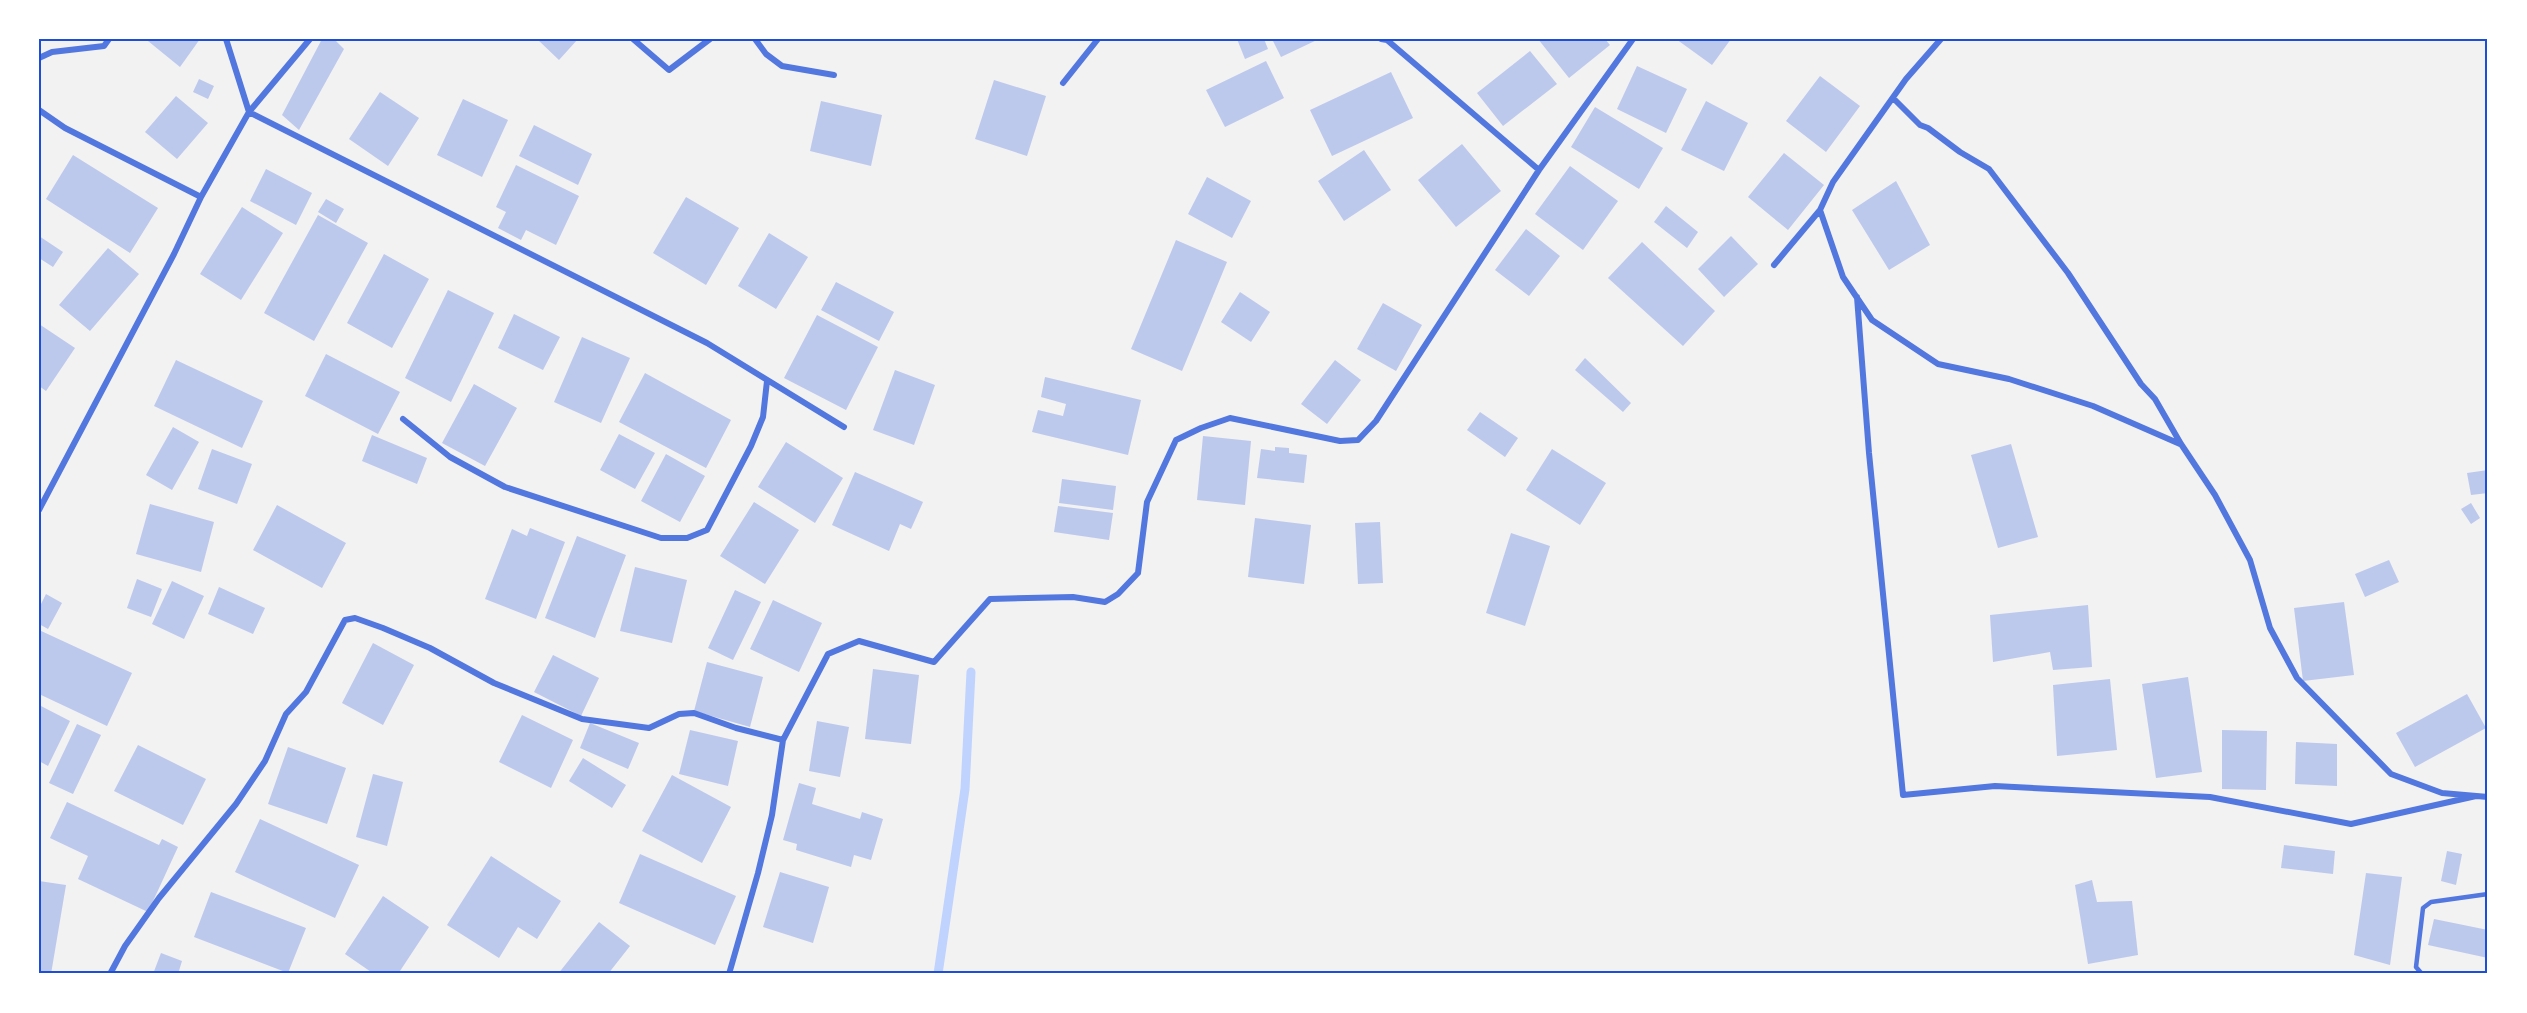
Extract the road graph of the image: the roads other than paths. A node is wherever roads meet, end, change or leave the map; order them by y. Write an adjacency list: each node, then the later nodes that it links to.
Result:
1 (109, 39): 11 (street)
2 (226, 39): 16 (street)
3 (310, 39): 16 (street)
4 (633, 39): 5 (street)
5 (710, 39)
6 (755, 39): 12 (street)
7 (1098, 39): 13 (street)
8 (1380, 39): 17 (street)
9 (1633, 39): 17 (street)
10 (1941, 39): 14 (street)
11 (39, 58)
12 (834, 75)
13 (1063, 82)
14 (1893, 98): 19 (street); 25 (street)
15 (39, 110): 18 (street)
16 (249, 112): 18 (street); 22 (street)
17 (1539, 170): 27 (street)
18 (201, 197): 26 (street)
19 (1820, 210): 20 (street); 21 (street)
20 (1774, 265)
21 (1857, 297): 25 (street); 28 (street)
22 (767, 381): 23 (street); 24 (street)
23 (403, 419)
24 (844, 427)
25 (2181, 444): 28 (street)
26 (39, 510)
27 (783, 740): 31 (street); 32 (street)
28 (2476, 796): 29 (street)
29 (2488, 797)
30 (2488, 894): 33 (lane)
31 (110, 974)
32 (729, 974)
33 (2422, 974)

